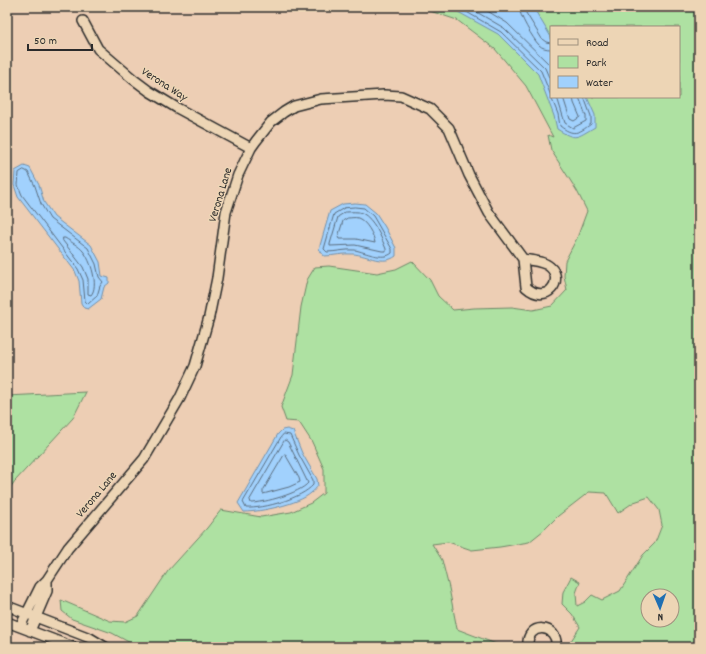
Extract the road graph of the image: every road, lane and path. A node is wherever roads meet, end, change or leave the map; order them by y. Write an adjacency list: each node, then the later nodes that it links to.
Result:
1 (83, 21): 2 (street, Verona Way)
2 (251, 148): 3 (street, Verona Lane); 5 (street, Verona Lane)
3 (524, 259)
4 (7, 606): 5 (street)
5 (31, 615): 7 (street, Verona Lane); 8 (street, Verona Lane); 10 (street)
6 (7, 622): 7 (street)
7 (20, 627): 8 (street)
8 (30, 631): 9 (street)
9 (73, 647)
10 (105, 647)
11 (528, 647): 12 (street)
12 (556, 647)

